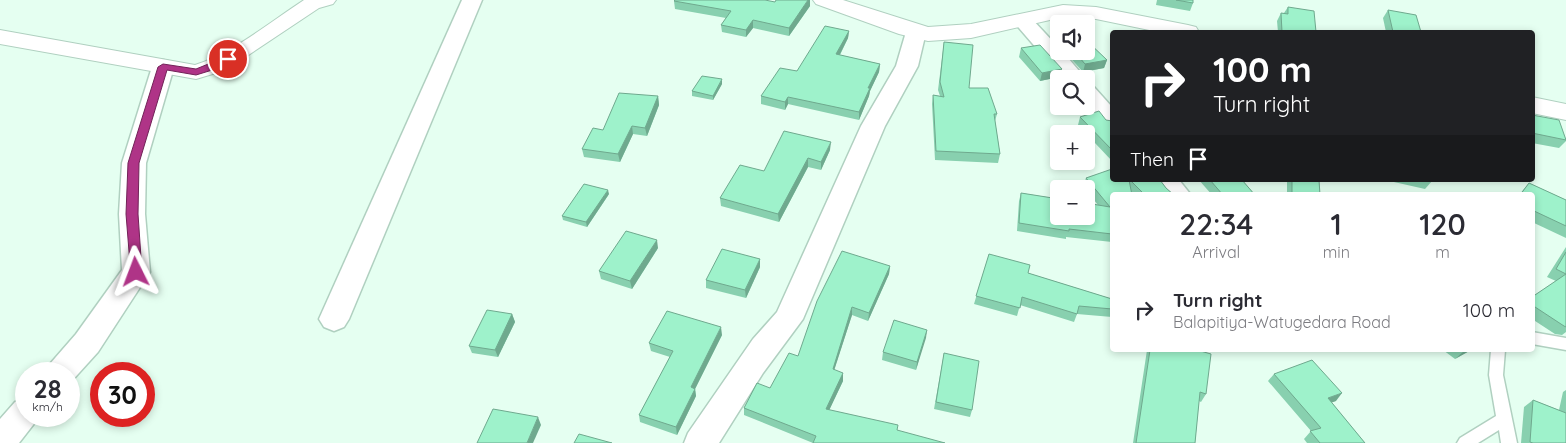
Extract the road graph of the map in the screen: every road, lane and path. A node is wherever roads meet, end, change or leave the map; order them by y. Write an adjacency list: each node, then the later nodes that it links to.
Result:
1 (326, 0): 8 (main road)
2 (472, 0): 16 (street)
3 (823, 0): 6 (main road)
4 (1023, 20): 5 (main road); 6 (main road); 9 (street)
5 (1178, 30)
6 (916, 32): 24 (street)
7 (0, 37): 8 (main road)
8 (163, 67): 20 (street)
9 (1067, 70)
10 (1095, 102): 13 (street)
11 (1535, 106): 12 (main road)
12 (1566, 112)
13 (1110, 119)
14 (1166, 182): 15 (street)
15 (1175, 192)
16 (334, 319)
17 (1535, 339): 18 (lane)
18 (1566, 344)
19 (1498, 352): 21 (lane)
20 (70, 362)
21 (1504, 419): 25 (lane); 26 (lane)
22 (15, 425): 23 (street)
23 (0, 442)
24 (700, 443)
25 (1465, 443)
26 (1509, 443)

